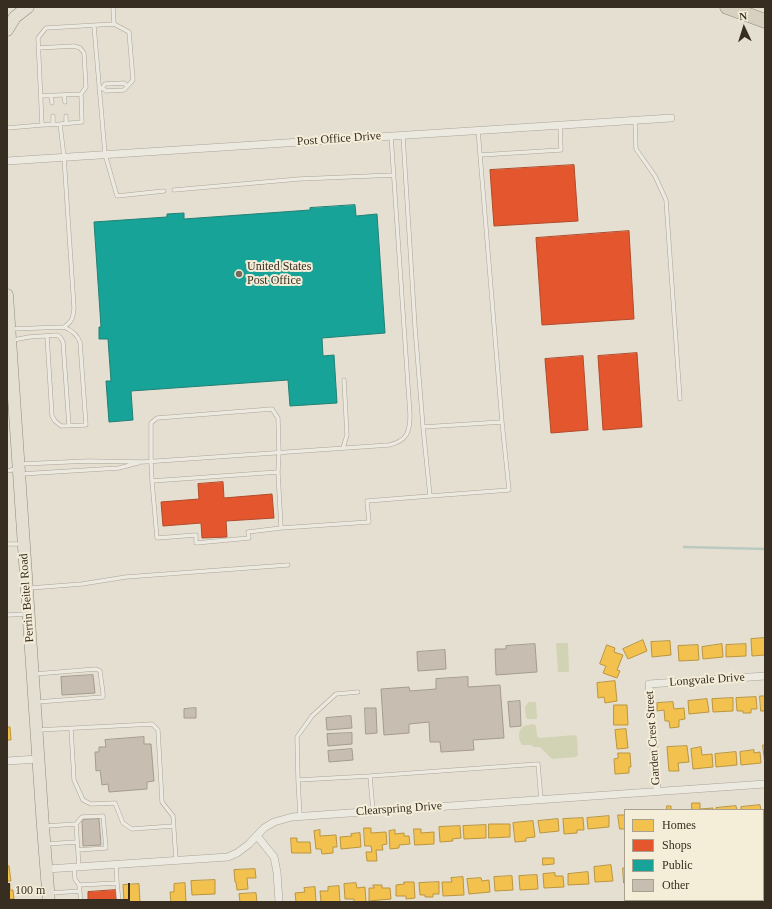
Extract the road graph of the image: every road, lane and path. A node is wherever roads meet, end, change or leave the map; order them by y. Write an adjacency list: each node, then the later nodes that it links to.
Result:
1 (28, 7): 7 (main road)
2 (113, 7): 5 (lane)
3 (727, 7): 4 (highway)
4 (765, 21)
5 (114, 24): 6 (lane); 9 (lane)
6 (94, 26): 8 (lane); 10 (lane)
7 (7, 30)
8 (38, 48): 11 (lane); 14 (lane)
9 (127, 86): 10 (lane); 10 (lane)
10 (100, 88): 30 (lane)
11 (81, 94): 13 (lane); 21 (lane)
12 (52, 95): 13 (lane); 14 (lane); 16 (lane)
13 (64, 95): 15 (lane)
14 (40, 96): 24 (lane)
15 (65, 102)
16 (52, 103)
17 (53, 116): 22 (lane)
18 (66, 116): 21 (lane)
19 (671, 118): 20 (street, Post Office Drive)
20 (635, 120): 25 (street, Post Office Drive); 43 (lane)
21 (66, 123): 23 (lane)
22 (54, 124): 23 (lane); 24 (lane)
23 (60, 124): 32 (lane)
24 (42, 125): 26 (lane)
25 (560, 125): 27 (street, Post Office Drive); 31 (lane)
26 (7, 128)
27 (478, 130): 29 (street, Post Office Drive); 31 (lane)
28 (391, 135): 29 (street, Post Office Drive); 30 (street, Post Office Drive); 34 (lane)
29 (403, 135): 46 (lane)
30 (105, 154): 32 (street, Post Office Drive); 36 (lane)
31 (480, 155): 44 (lane)
32 (64, 157): 33 (street, Post Office Drive); 38 (lane)
33 (7, 161)
34 (394, 175): 35 (lane); 47 (lane)
35 (174, 190)
36 (164, 191)
37 (7, 295): 39 (main road, Perrin Beitel Road)
38 (64, 326): 39 (lane); 45 (lane)
39 (8, 335): 40 (lane); 42 (main road, Perrin Beitel Road)
40 (47, 336): 45 (lane); 45 (lane)
41 (344, 380): 47 (lane)
42 (10, 396): 51 (main road, Perrin Beitel Road)
43 (680, 399)
44 (502, 422): 46 (lane); 54 (lane)
45 (69, 426)
46 (423, 427): 54 (lane)
47 (343, 448): 48 (lane)
48 (279, 453): 50 (lane); 50 (lane); 52 (lane)
49 (143, 462): 50 (lane); 51 (lane); 51 (lane)
50 (151, 462): 53 (lane)
51 (15, 470): 57 (main road, Perrin Beitel Road)
52 (278, 472): 53 (lane); 55 (lane)
53 (152, 481): 55 (lane)
54 (430, 496): 55 (lane)
55 (281, 528)
56 (7, 544): 57 (lane)
57 (24, 544): 59 (main road, Perrin Beitel Road)
58 (288, 565): 59 (lane)
59 (27, 588): 60 (main road, Perrin Beitel Road)
60 (28, 614): 61 (lane); 62 (main road, Perrin Beitel Road)
61 (7, 615)
62 (32, 674): 66 (main road, Perrin Beitel Road); 66 (lane)
63 (765, 676): 64 (street, Longvale Drive)
64 (649, 684): 74 (street, Garden Crest Street)
65 (358, 692): 72 (lane)
66 (34, 702): 68 (main road, Perrin Beitel Road)
67 (71, 728): 68 (lane); 80 (lane); 80 (lane)
68 (36, 730): 69 (main road, Perrin Beitel Road)
69 (38, 759): 70 (street); 79 (main road, Perrin Beitel Road)
70 (7, 761)
71 (370, 776): 72 (lane); 75 (lane); 76 (lane)
72 (298, 780): 77 (lane)
73 (765, 784): 74 (street, Clearspring Drive)
74 (657, 792): 75 (street, Clearspring Drive)
75 (541, 800): 76 (street, Clearspring Drive)
76 (373, 811): 77 (street, Clearspring Drive)
77 (300, 816): 81 (street, Clearspring Drive)
78 (76, 824): 79 (lane); 82 (lane); 84 (lane)
79 (43, 826): 83 (main road, Perrin Beitel Road)
80 (173, 826): 85 (lane)
81 (257, 836): 85 (street, Clearspring Drive); 96 (street)
82 (77, 842): 83 (lane); 84 (lane)
83 (44, 845): 88 (main road, Perrin Beitel Road)
84 (78, 850): 87 (lane)
85 (176, 860): 86 (street, Clearspring Drive)
86 (116, 864): 87 (street, Clearspring Drive); 89 (lane)
87 (77, 867): 88 (street, Clearspring Drive); 90 (lane)
88 (46, 869): 92 (main road, Perrin Beitel Road)
89 (117, 883): 90 (lane); 95 (lane)
90 (79, 885): 91 (lane)
91 (80, 891): 92 (lane); 94 (lane)
92 (49, 897)
93 (676, 901): 97 (street)
94 (80, 902)
95 (119, 902)
96 (279, 902)
97 (662, 902)

